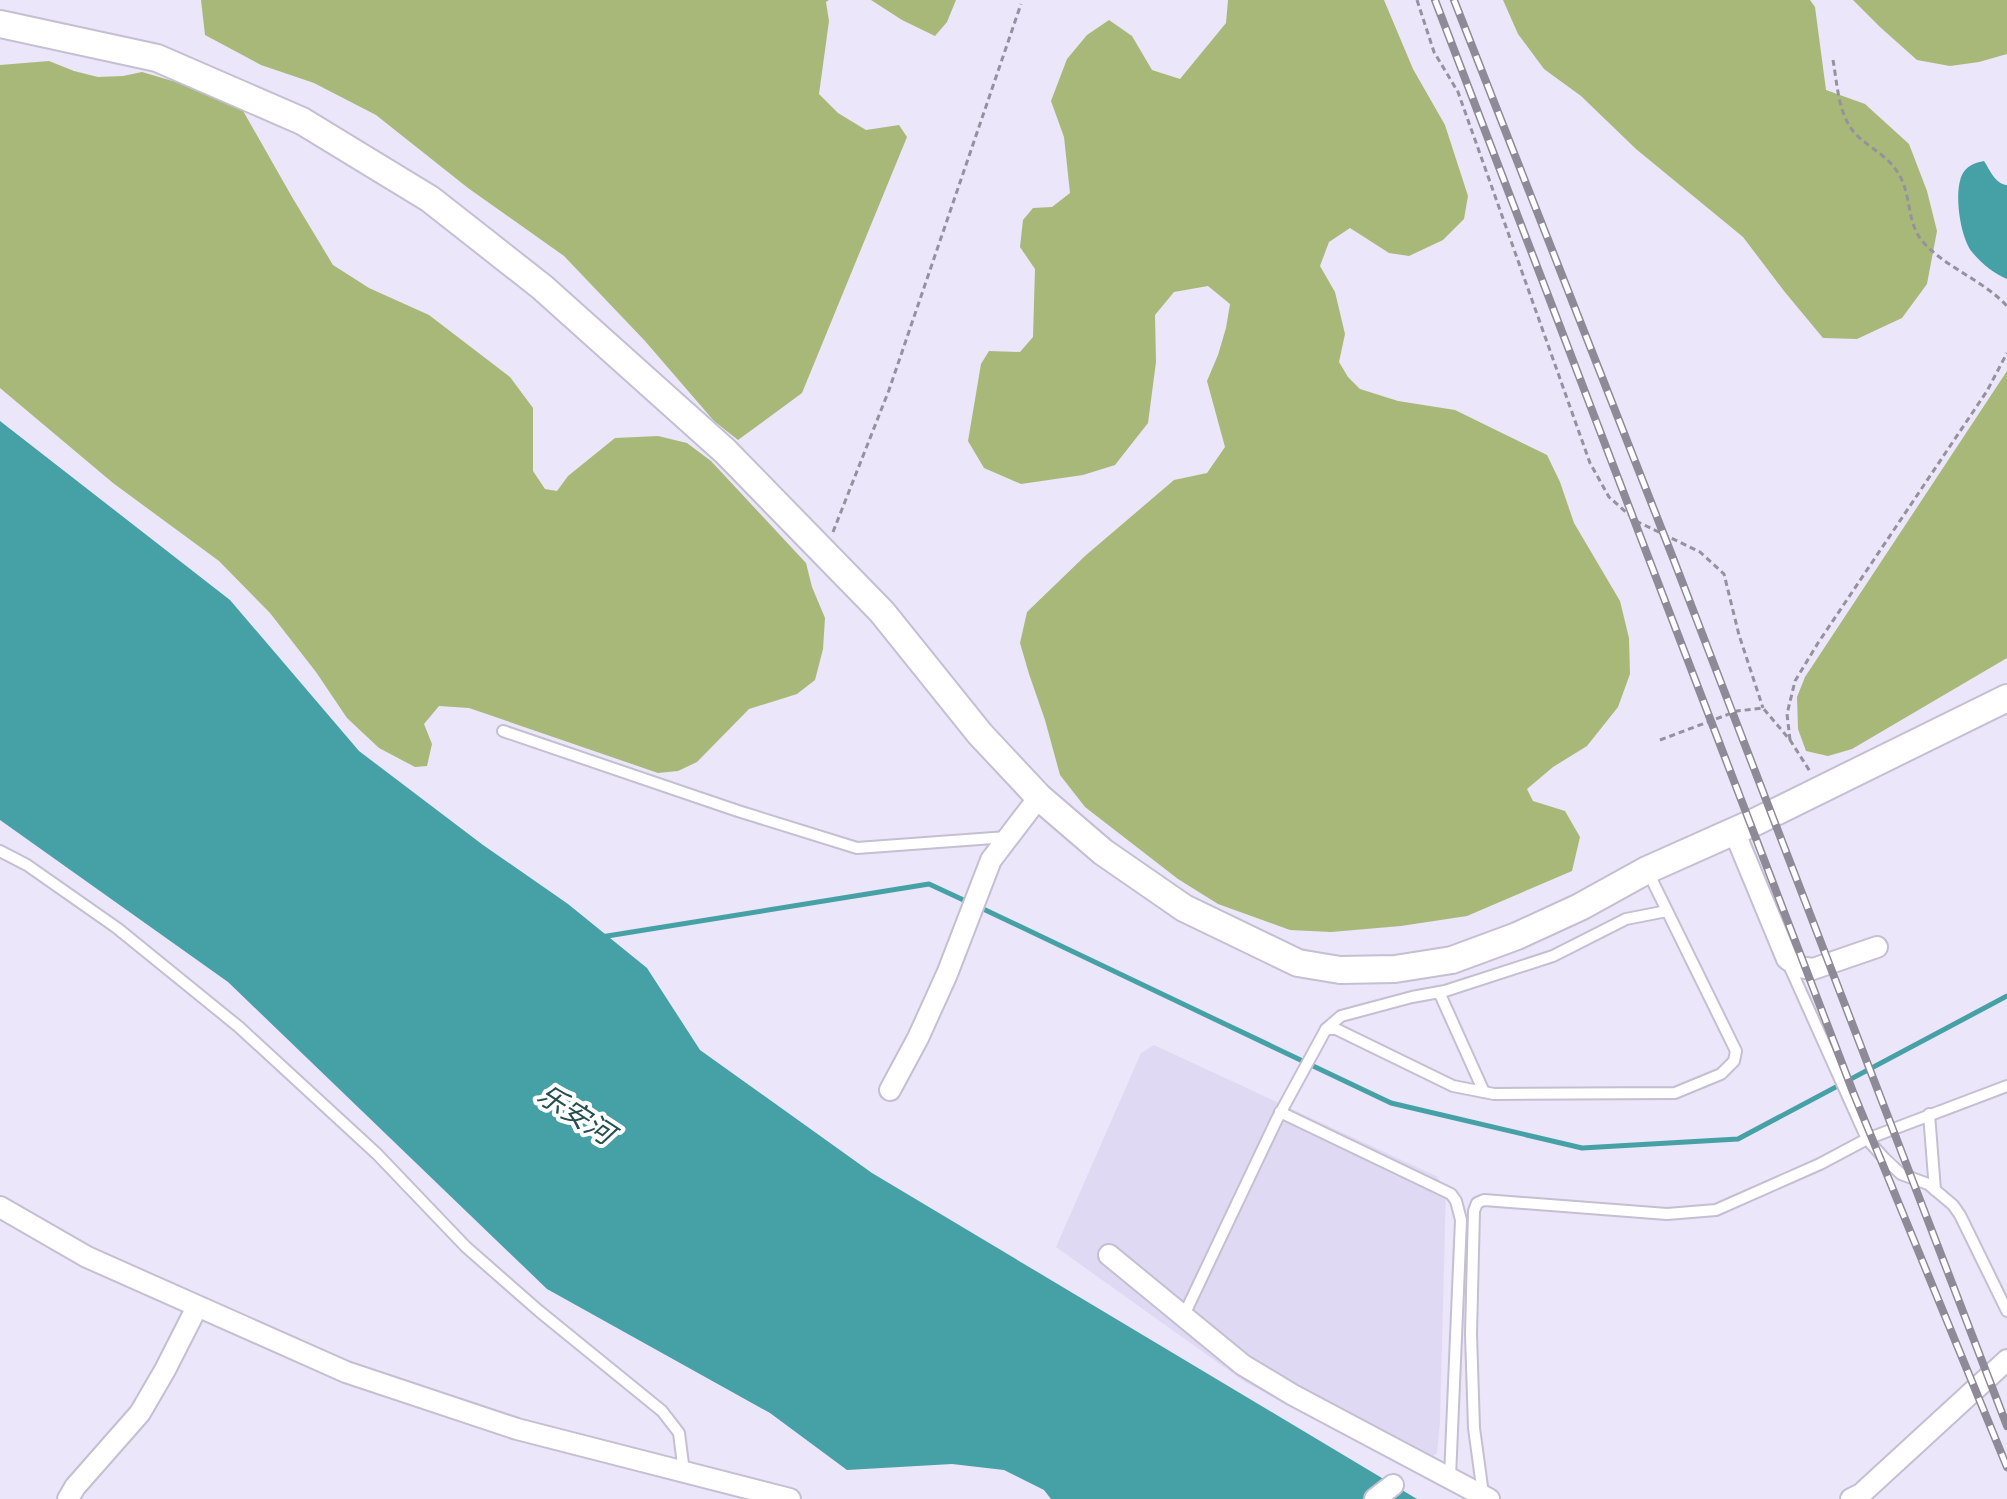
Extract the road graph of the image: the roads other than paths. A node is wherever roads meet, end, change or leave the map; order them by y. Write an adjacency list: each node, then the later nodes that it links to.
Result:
1 (0, 24): 4 (street)
2 (2005, 706): 5 (street)
3 (503, 731): 6 (lane)
4 (1039, 797): 6 (street); 8 (street)
5 (1734, 831): 8 (street); 11 (street)
6 (1009, 837): 15 (street)
7 (0, 851): 27 (lane)
8 (1647, 870): 9 (lane)
9 (1667, 911): 12 (lane); 16 (lane)
10 (1877, 947): 11 (street)
11 (1787, 959): 19 (lane)
12 (1439, 992): 13 (lane); 16 (lane)
13 (1326, 1029): 16 (lane); 17 (lane)
14 (2007, 1086): 18 (lane)
15 (890, 1090)
16 (1484, 1092)
17 (1280, 1112): 25 (lane); 28 (lane)
18 (1929, 1114): 19 (lane); 20 (lane)
19 (1867, 1139): 20 (lane); 30 (lane)
20 (1935, 1190): 24 (lane)
21 (0, 1207): 23 (street)
22 (1109, 1255): 25 (street)
23 (197, 1307): 27 (street); 31 (street)
24 (2007, 1311)
25 (1184, 1315): 28 (street)
26 (2007, 1360): 34 (street)
27 (684, 1472): 32 (street)
28 (1450, 1477): 30 (street)
29 (1393, 1485): 33 (street)
30 (1486, 1497)
31 (68, 1499)
32 (790, 1499)
33 (1375, 1499)
34 (1851, 1499)

